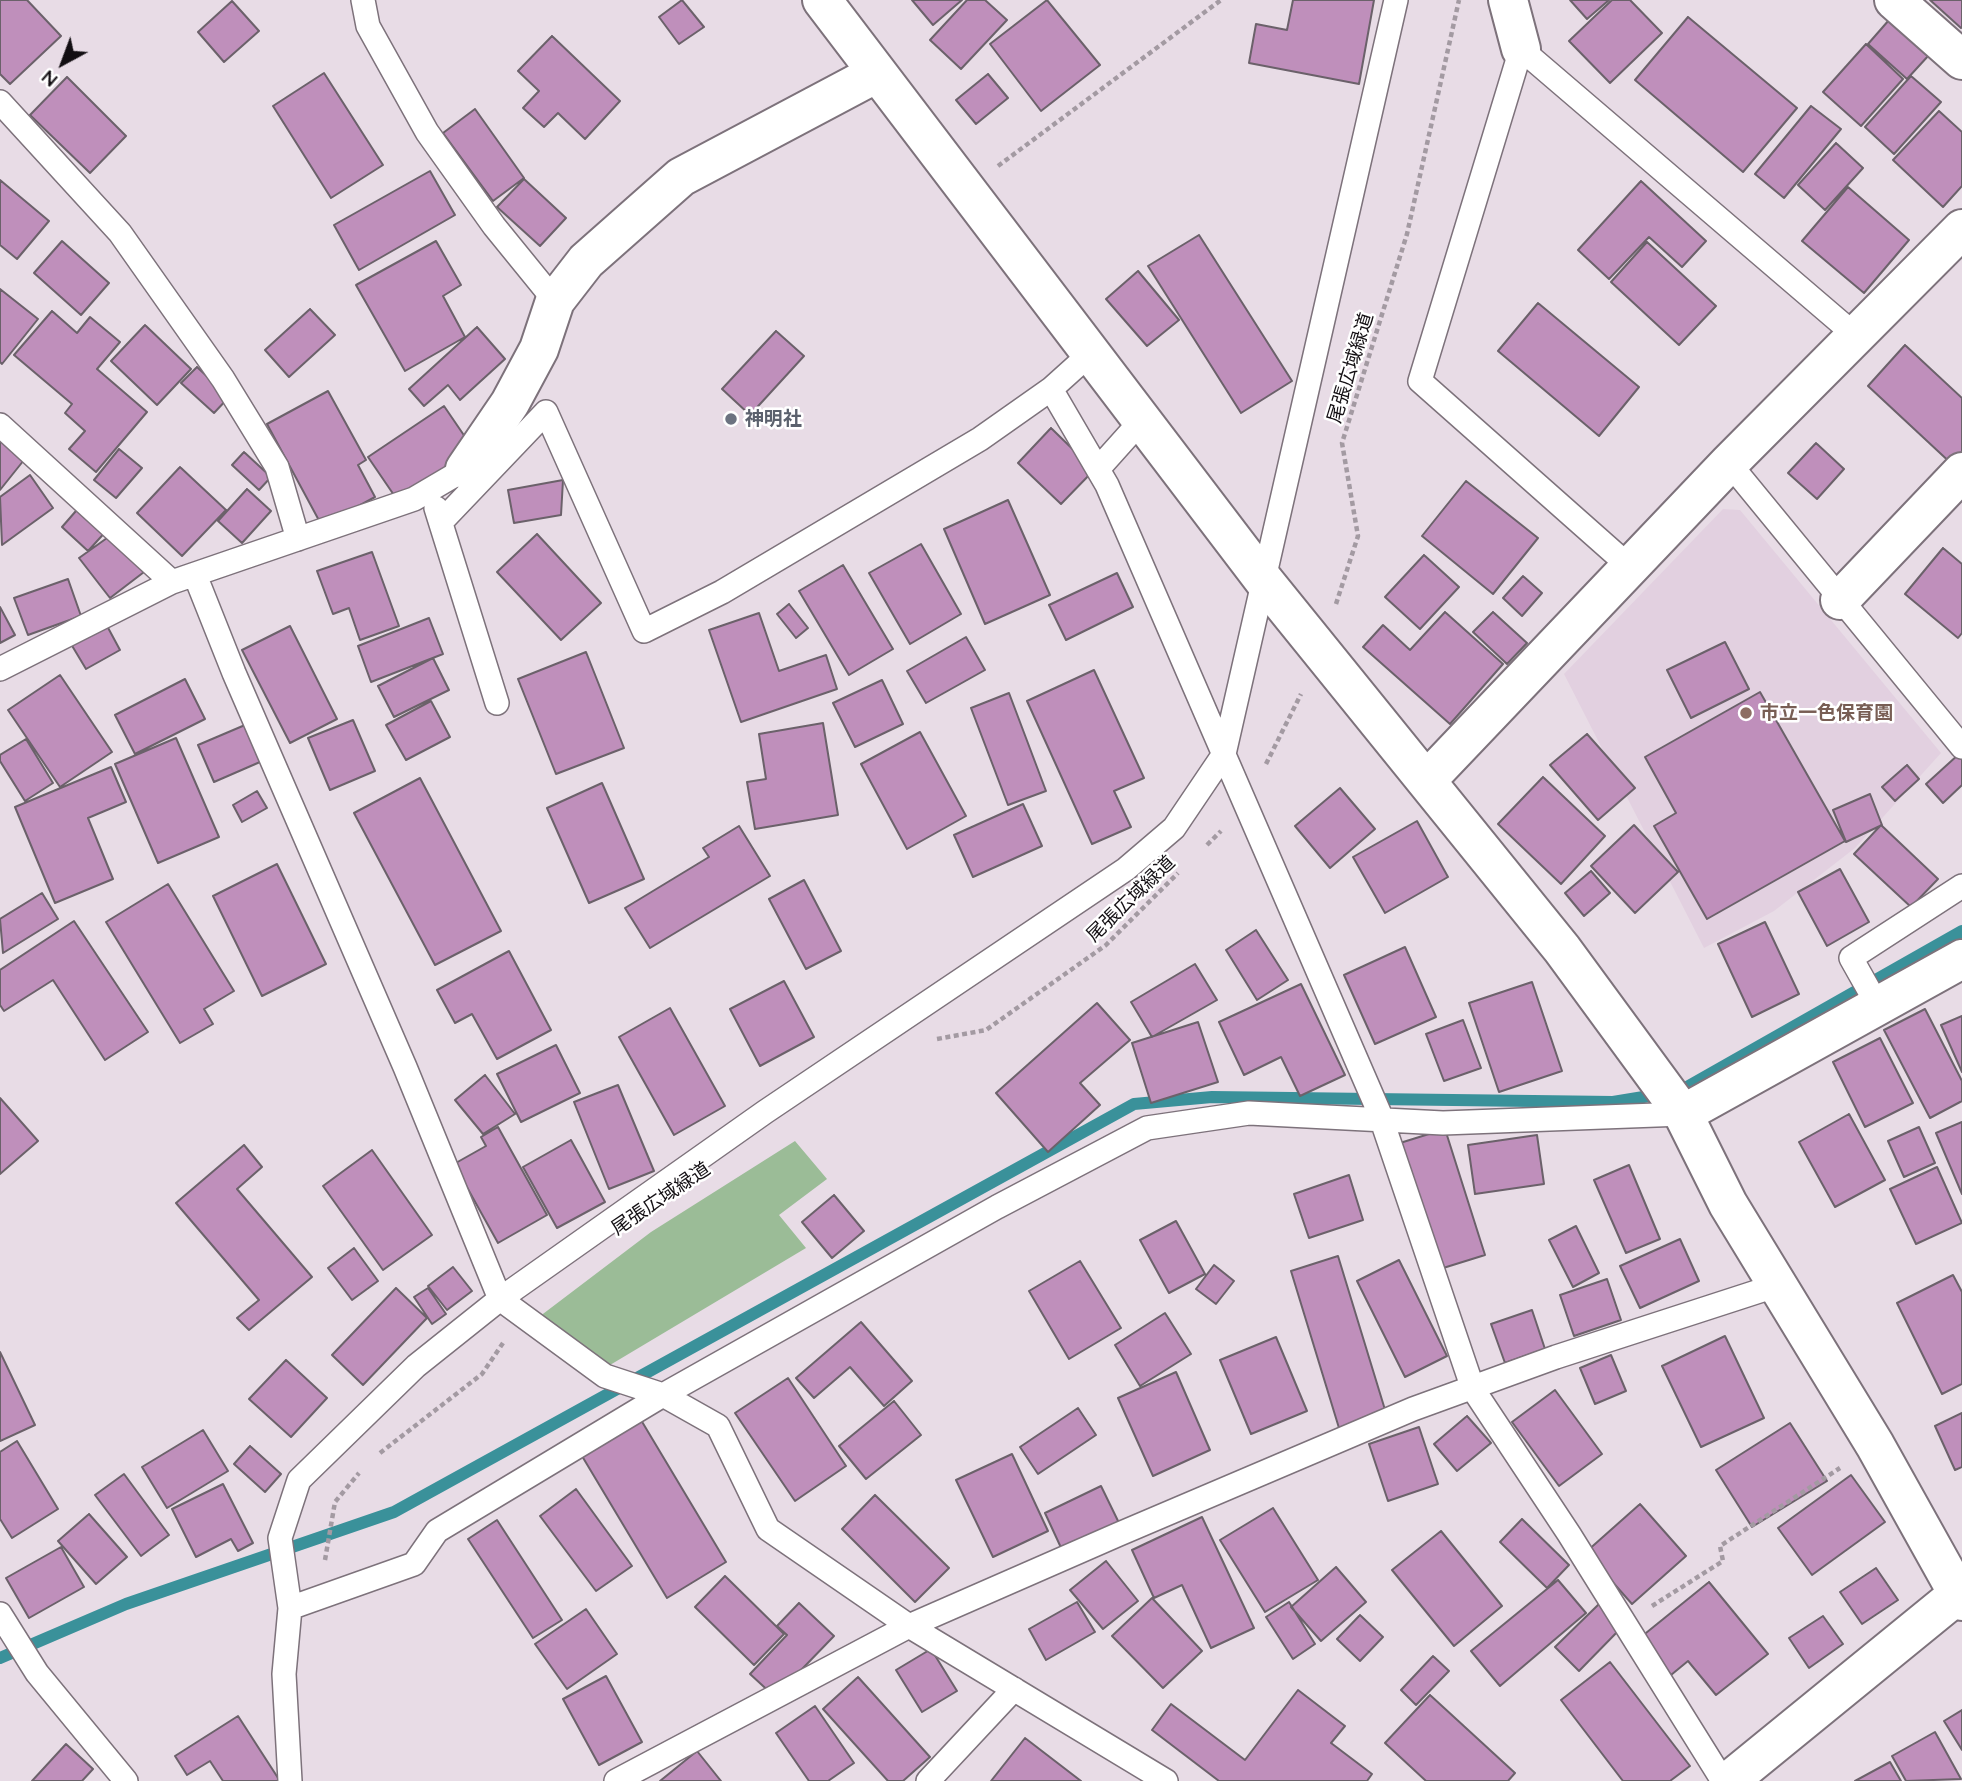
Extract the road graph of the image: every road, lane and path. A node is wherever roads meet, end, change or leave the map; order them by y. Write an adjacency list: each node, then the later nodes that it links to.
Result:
1 (363, 0): 14 (lane)
2 (822, 0): 10 (street)
3 (1221, 0): 12 (path)
4 (1396, 0): 30 (lane)
5 (1459, 0): 32 (path, 尾張広域緑道)
6 (1508, 0): 8 (street)
7 (1894, 0): 9 (street)
8 (1521, 50): 15 (lane); 27 (lane)
9 (1962, 60)
10 (877, 74): 12 (street); 14 (street)
11 (0, 102): 26 (lane)
12 (967, 190): 16 (street)
13 (1962, 229): 15 (street)
14 (555, 301): 21 (street)
15 (1855, 335): 20 (street)
16 (1091, 353): 17 (lane); 18 (street)
17 (1051, 389): 22 (lane); 25 (lane)
18 (1142, 421): 22 (lane); 30 (street)
19 (0, 425): 29 (lane)
20 (1729, 463): 27 (street); 31 (lane)
21 (465, 469): 24 (lane)
22 (1098, 469): 36 (lane)
23 (1962, 472): 31 (street)
24 (430, 489): 25 (lane); 26 (lane)
25 (440, 522): 34 (lane)
26 (298, 539): 28 (lane)
27 (1630, 566): 37 (street)
28 (195, 575): 29 (lane); 48 (lane)
29 (173, 582): 33 (lane)
30 (1265, 582): 32 (street); 36 (lane)
31 (1840, 600): 35 (lane)
32 (1321, 652): 37 (street); 38 (path, 尾張広域緑道)
33 (0, 668)
34 (497, 703)
35 (1962, 747)
36 (1224, 754): 38 (lane); 48 (lane)
37 (1426, 781): 45 (street)
38 (1247, 805): 39 (path, 尾張広域緑道); 46 (lane)
39 (1200, 852)
40 (1181, 871): 44 (path, 尾張広域緑道)
41 (1962, 886): 43 (lane)
42 (1962, 959): 43 (street)
43 (1878, 1006): 45 (street)
44 (928, 1041)
45 (1682, 1114): 46 (lane); 47 (street)
46 (1380, 1116): 50 (lane); 51 (lane)
47 (1778, 1285): 50 (lane); 52 (street)
48 (500, 1299): 49 (lane); 57 (lane)
49 (522, 1316): 51 (lane); 53 (path)
50 (1473, 1389): 59 (lane); 60 (lane)
51 (660, 1394): 57 (lane); 60 (lane)
52 (1874, 1445): 56 (street); 59 (path)
53 (369, 1461)
54 (360, 1472): 55 (path)
55 (324, 1565)
56 (1960, 1595): 68 (street)
57 (290, 1608): 63 (lane)
58 (0, 1614): 62 (lane)
59 (1624, 1623): 67 (lane)
60 (909, 1626): 61 (lane); 64 (lane)
61 (1014, 1689): 65 (lane); 66 (lane)
62 (126, 1781)
63 (290, 1781)
64 (616, 1781)
65 (928, 1781)
66 (1166, 1781)
67 (1723, 1781)
68 (1730, 1781)

